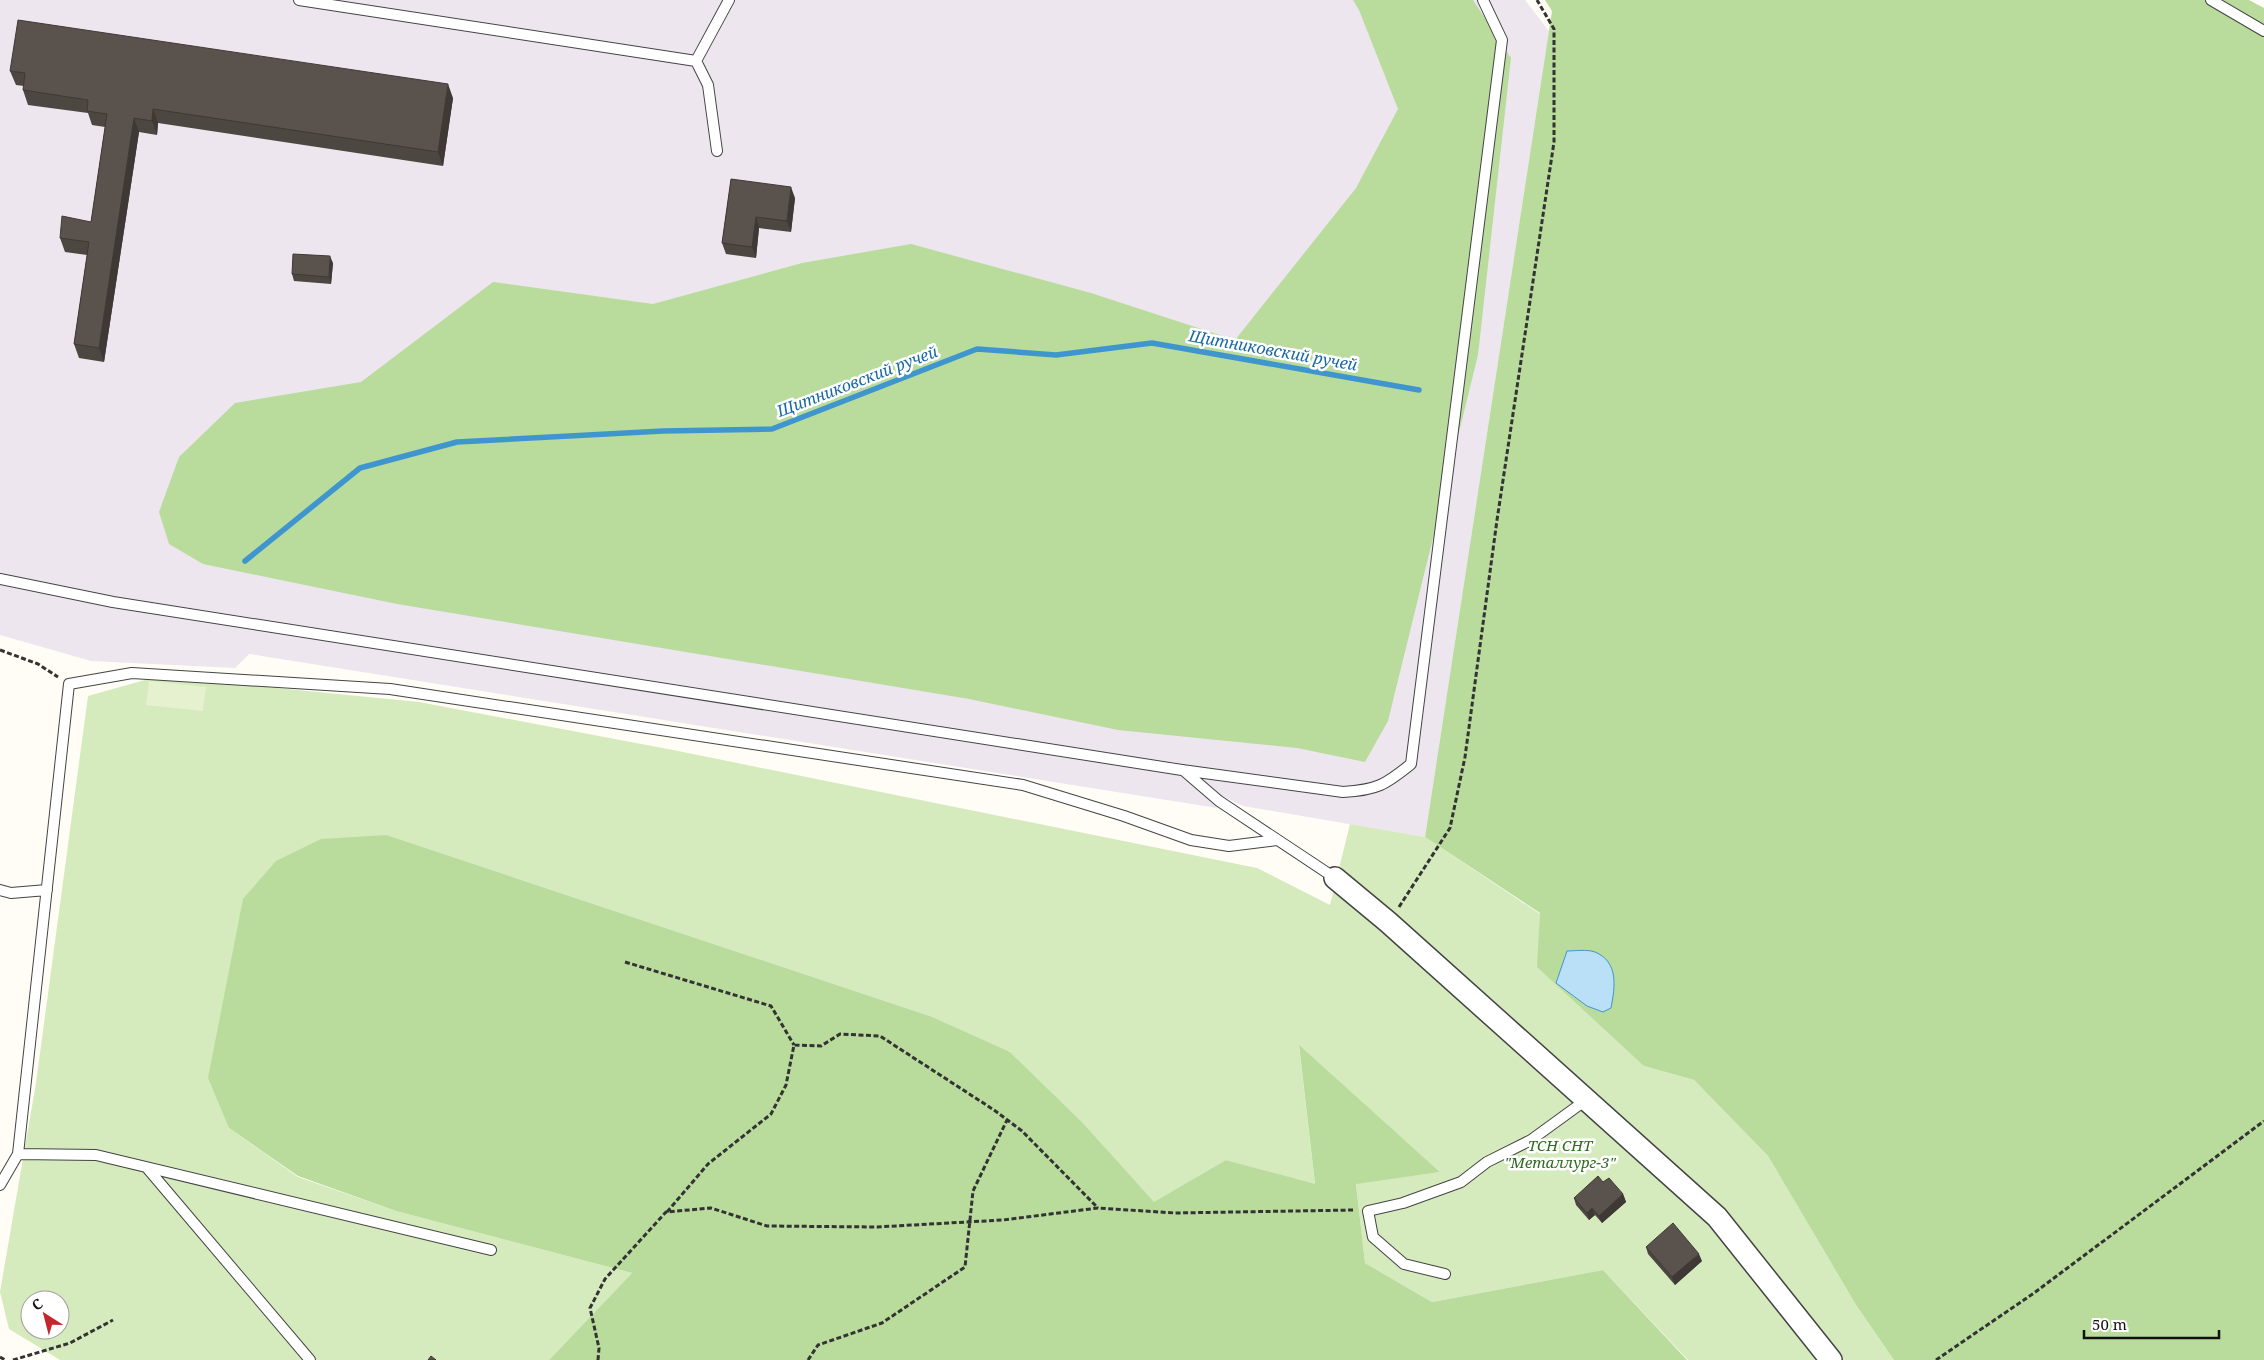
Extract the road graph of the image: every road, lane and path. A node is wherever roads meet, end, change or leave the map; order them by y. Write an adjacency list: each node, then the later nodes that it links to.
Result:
1 (299, 0): 7 (lane)
2 (730, 0): 7 (lane)
3 (1483, 0): 12 (lane)
4 (1537, 0): 17 (path)
5 (2211, 0): 6 (lane)
6 (2264, 31)
7 (696, 61): 8 (lane)
8 (717, 151)
9 (0, 579): 12 (lane)
10 (0, 650): 11 (path)
11 (69, 684): 13 (lane); 16 (lane)
12 (1182, 770): 13 (lane)
13 (1276, 840): 14 (lane)
14 (1335, 878): 17 (street)
15 (0, 890): 16 (lane)
16 (47, 890): 23 (lane)
17 (1388, 922): 20 (street)
18 (625, 962): 19 (path)
19 (794, 1045): 21 (path); 28 (path)
20 (1586, 1100): 27 (lane); 39 (street)
21 (1007, 1120): 26 (path); 29 (path)
22 (2264, 1121): 40 (path)
23 (18, 1154): 24 (lane); 25 (lane)
24 (148, 1169): 30 (lane); 36 (lane)
25 (0, 1185)
26 (1098, 1208): 27 (path); 29 (path)
27 (1368, 1211): 31 (lane)
28 (666, 1212): 29 (path); 37 (path)
29 (970, 1222): 38 (path)
30 (491, 1250)
31 (1445, 1274)
32 (113, 1320): 35 (path)
33 (0, 1358): 34 (path)
34 (6, 1360)
35 (13, 1360)
36 (310, 1360)
37 (598, 1360)
38 (808, 1360)
39 (1831, 1360)
40 (1936, 1360)

